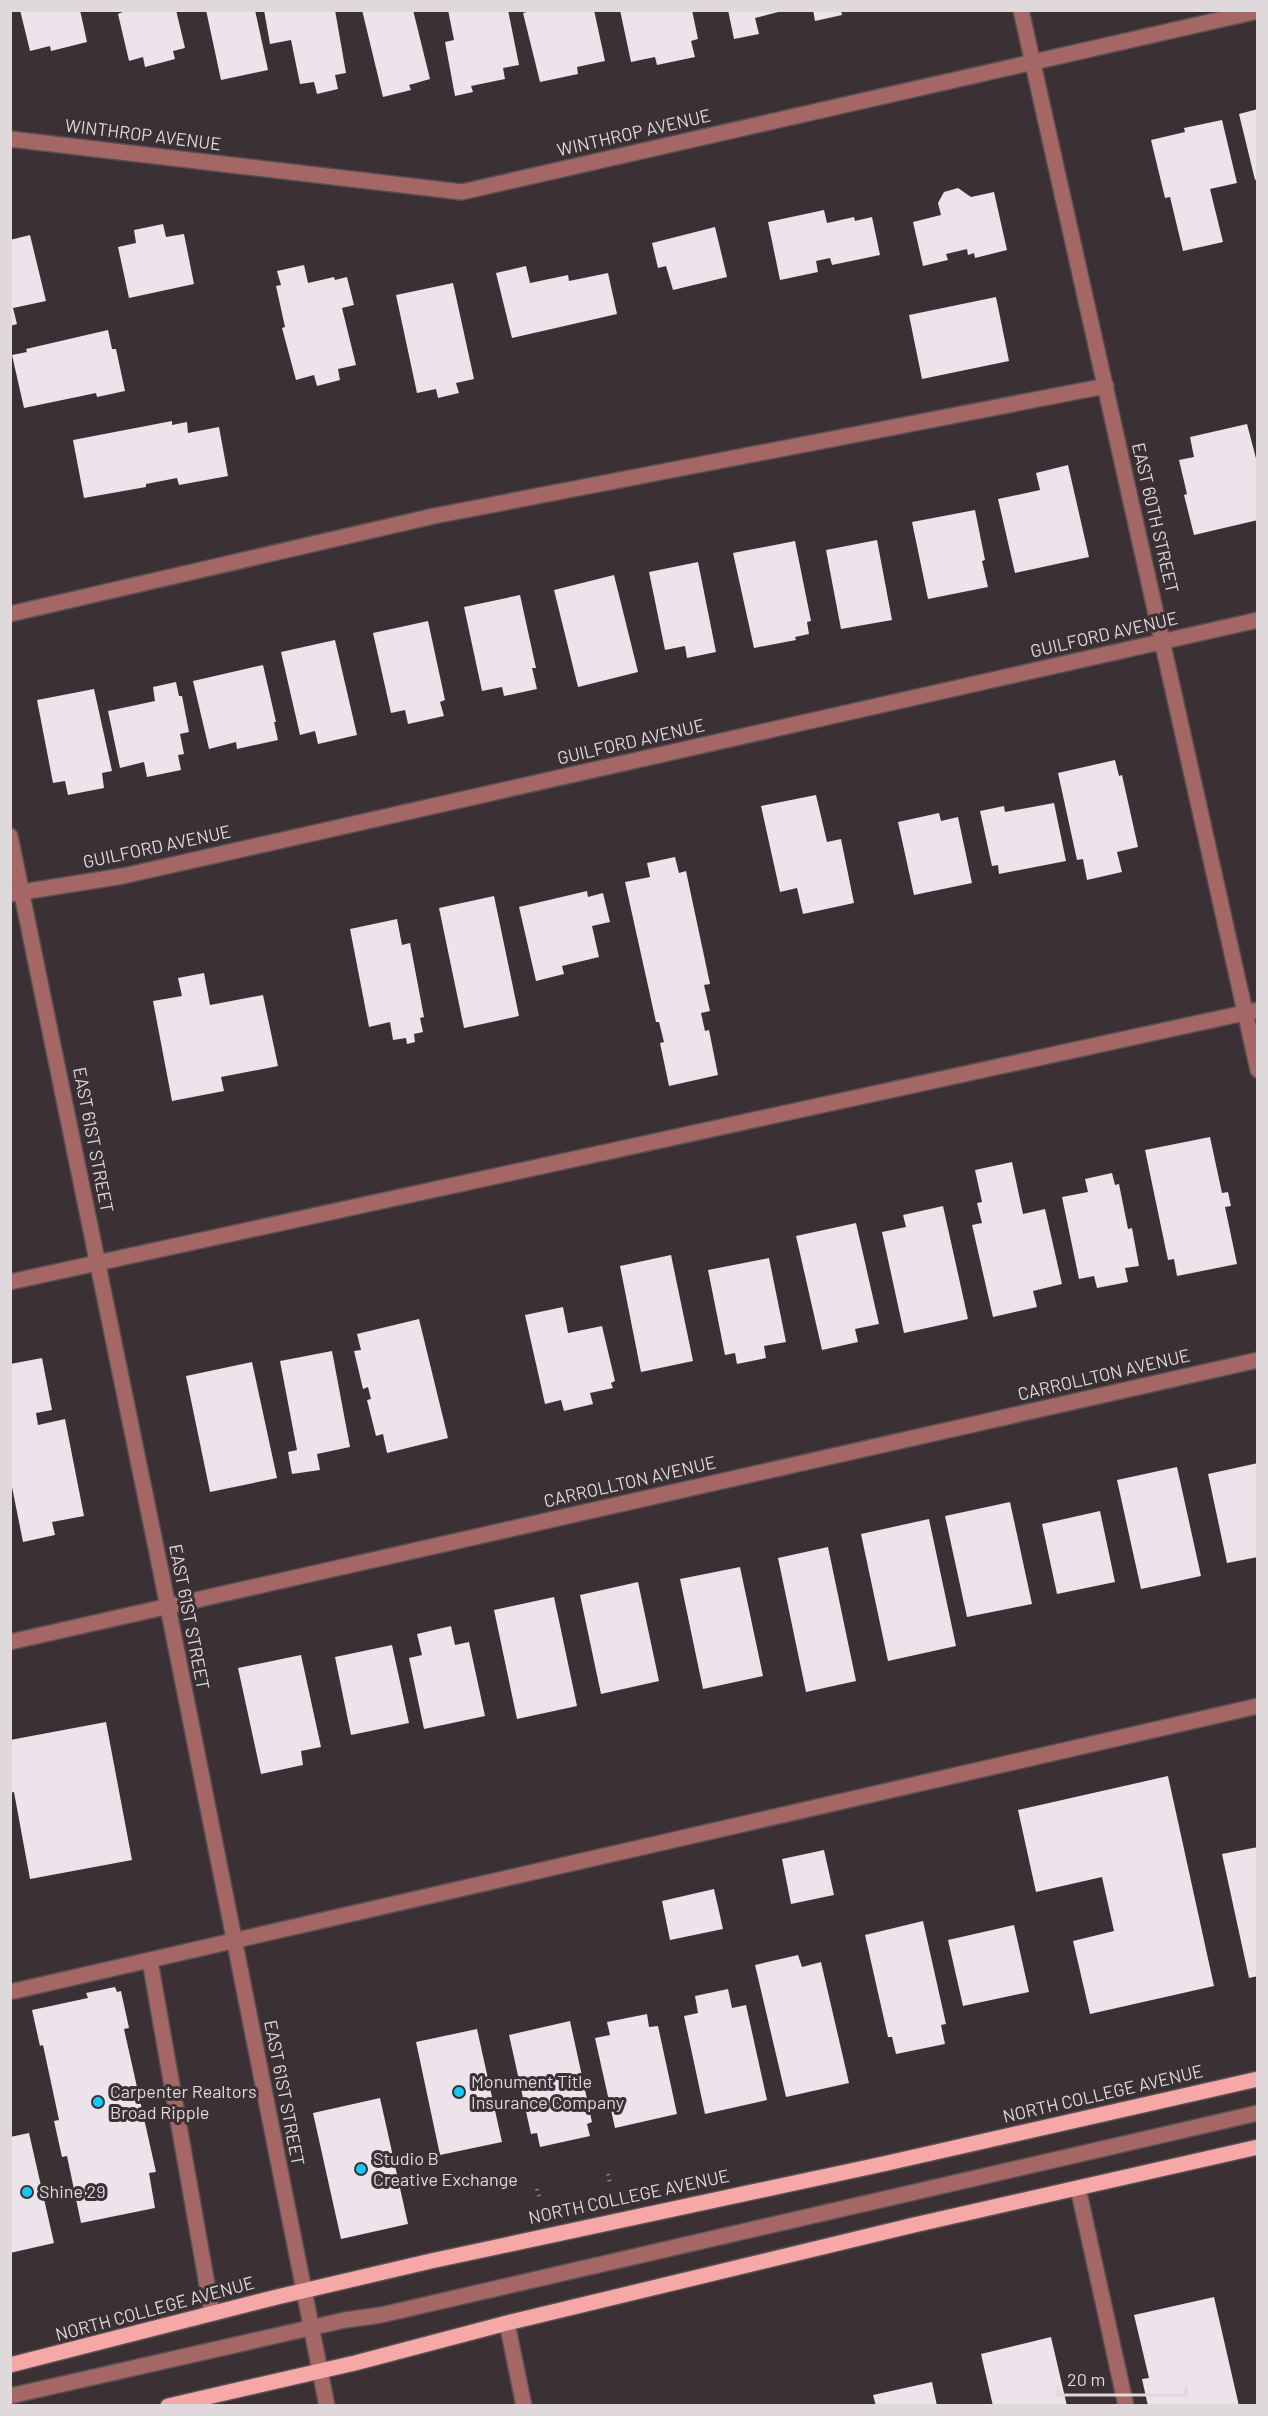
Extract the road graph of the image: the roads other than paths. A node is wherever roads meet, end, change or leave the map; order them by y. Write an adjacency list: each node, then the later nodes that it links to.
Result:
1 (1021, 10): 3 (street, EAST 60TH STREET)
2 (1257, 11): 3 (street, WINTHROP AVENUE)
3 (1032, 62): 4 (street, WINTHROP AVENUE); 5 (street, EAST 60TH STREET)
4 (10, 139)
5 (1106, 386): 6 (street); 8 (street, EAST 60TH STREET)
6 (10, 614)
7 (1257, 620): 8 (street, GUILFORD AVENUE)
8 (1163, 641): 10 (street, GUILFORD AVENUE); 11 (street, EAST 60TH STREET)
9 (10, 836): 10 (street, EAST 61ST STREET)
10 (17, 893): 13 (street, EAST 61ST STREET)
11 (1251, 1011): 12 (street, EAST 60TH STREET); 13 (street)
12 (1257, 1070)
13 (98, 1262): 14 (street); 16 (street, EAST 61ST STREET)
14 (10, 1282)
15 (1257, 1360): 16 (street, CARROLLTON AVENUE)
16 (167, 1607): 17 (street, CARROLLTON AVENUE); 19 (street, EAST 61ST STREET)
17 (10, 1642)
18 (1257, 1706): 19 (street)
19 (234, 1942): 20 (street); 26 (street, EAST 61ST STREET)
20 (150, 1961): 21 (street); 27 (street)
21 (10, 1992)
22 (1257, 2079): 26 (main road, NORTH COLLEGE AVENUE)
23 (1257, 2113): 29 (street)
24 (1257, 2147): 25 (main road)
25 (1078, 2188): 28 (main road); 36 (street)
26 (303, 2291): 27 (main road, NORTH COLLEGE AVENUE); 29 (street, EAST 61ST STREET)
27 (212, 2313): 30 (main road, NORTH COLLEGE AVENUE)
28 (507, 2323): 31 (main road); 35 (street)
29 (311, 2328): 31 (street, EAST 61ST STREET); 32 (street)
30 (10, 2365)
31 (320, 2371): 33 (main road); 34 (street, EAST 61ST STREET)
32 (10, 2396)
33 (168, 2406)
34 (327, 2406)
35 (524, 2406)
36 (1126, 2406)

